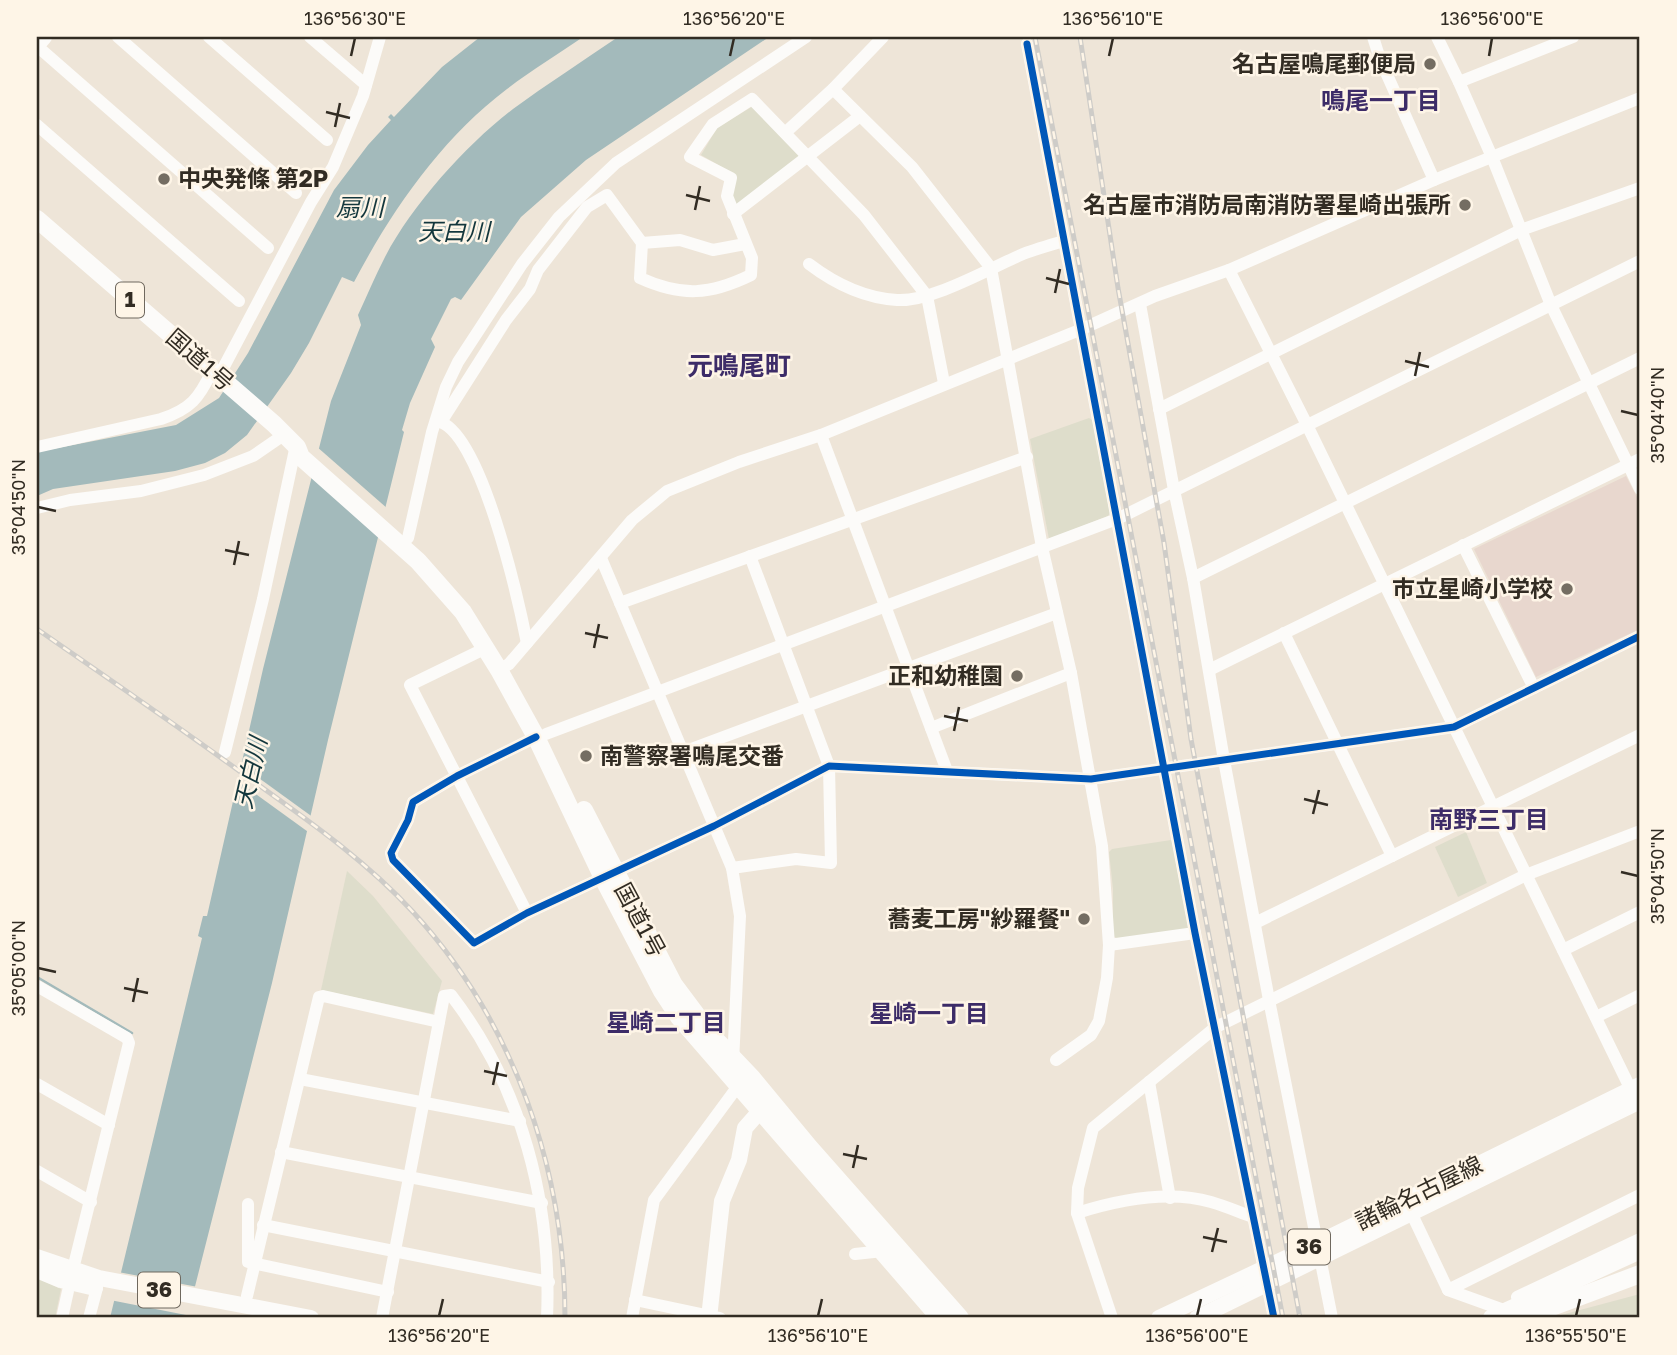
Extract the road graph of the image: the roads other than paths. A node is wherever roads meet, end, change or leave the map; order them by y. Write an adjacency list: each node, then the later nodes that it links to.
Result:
1 (44, 37): 12 (main road)
2 (118, 37): 25 (street)
3 (209, 37): 20 (street)
4 (310, 37): 14 (street)
5 (380, 37): 14 (street)
6 (806, 37): 49 (street)
7 (883, 37): 15 (street)
8 (1373, 37): 23 (street)
9 (1437, 37): 13 (street)
10 (1573, 37): 13 (street)
11 (1027, 44): 29 (street)
12 (37, 46): 32 (street)
13 (1459, 82): 22 (street)
14 (366, 85): 45 (street)
15 (833, 89): 17 (street); 19 (street)
16 (1640, 98): 22 (street)
17 (860, 116): 21 (street); 35 (street)
18 (37, 125): 38 (street)
19 (786, 132): 21 (street); 26 (street)
20 (327, 139)
21 (808, 157): 26 (street); 37 (street)
22 (1492, 157): 23 (street); 28 (street)
23 (1434, 180): 36 (street)
24 (1640, 188): 28 (street)
25 (296, 193)
26 (733, 214): 31 (street)
27 (37, 219): 45 (highway, 国道1号 / 1)
28 (1521, 230): 40 (street); 42 (street)
29 (1064, 240): 35 (street); 41 (street)
30 (642, 243): 31 (street); 31 (street); 49 (street)
31 (745, 244)
32 (268, 247)
33 (1640, 261): 40 (street)
34 (809, 264): 37 (street)
35 (991, 268): 37 (street); 43 (street)
36 (1229, 270): 39 (street); 42 (street)
37 (927, 296): 46 (street)
38 (239, 301)
39 (1140, 304): 41 (street); 48 (street)
40 (1551, 305): 47 (street); 50 (street)
41 (1082, 329): 43 (street); 62 (street)
42 (1271, 353): 48 (street); 50 (street)
43 (1008, 358): 46 (street); 54 (street)
44 (1640, 358): 47 (street)
45 (218, 376): 52 (highway, 国道1号 / 1); 53 (street)
46 (944, 383): 51 (street)
47 (1590, 383): 56 (street); 59 (street)
48 (1159, 409): 58 (street)
49 (438, 422): 63 (street); 75 (street)
50 (1307, 425): 58 (street); 59 (street)
51 (821, 435): 61 (street); 67 (street)
52 (293, 442): 60 (street); 63 (highway, 国道1号 / 1); 90 (street)
53 (37, 447)
54 (1027, 457): 61 (street); 65 (street)
55 (1640, 458): 56 (street)
56 (1628, 465): 57 (street); 64 (street)
57 (1640, 489)
58 (1174, 490): 62 (street); 68 (street)
59 (1345, 503): 68 (street); 69 (street)
60 (37, 508)
61 (853, 519): 66 (street); 71 (street)
62 (1117, 520): 65 (street); 94 (street)
63 (405, 540): 77 (highway, 国道1号 / 1); 78 (highway, 国道1号 / 1)
64 (1463, 545): 69 (street); 82 (street)
65 (1042, 547): 71 (street); 72 (street)
66 (750, 556): 70 (street); 76 (street)
67 (601, 558): 70 (street); 75 (street)
68 (1194, 578): 80 (street)
69 (1384, 584): 73 (street); 85 (street)
70 (620, 603): 83 (street)
71 (885, 605): 76 (street); 79 (street)
72 (1057, 613): 79 (street); 81 (street)
73 (1284, 633): 80 (street); 89 (street)
74 (1640, 636): 82 (street)
75 (527, 643): 78 (street)
76 (783, 643): 83 (street); 84 (street)
77 (486, 648): 78 (highway, 国道1号 / 1); 96 (street)
78 (504, 667): 87 (highway, 国道1号 / 1)
79 (908, 668): 84 (street); 86 (street)
80 (1209, 670): 92 (street)
81 (1071, 673): 86 (street); 97 (street)
82 (1534, 688): 85 (street)
83 (657, 691): 87 (street); 91 (street)
84 (806, 706): 91 (street); 93 (street)
85 (1454, 727): 89 (street); 98 (street)
86 (931, 728): 95 (street)
87 (541, 735): 96 (street); 103 (highway, 国道1号 / 1)
88 (1640, 736): 98 (street)
89 (1338, 744): 92 (street); 101 (street)
90 (225, 752)
91 (683, 752): 99 (street)
92 (1224, 760): 94 (street); 107 (street)
93 (829, 766): 95 (street); 99 (street); 102 (street)
94 (1165, 769): 97 (street); 108 (street)
95 (947, 771): 97 (street)
96 (457, 776): 106 (street); 106 (street)
97 (1091, 779): 109 (street)
98 (1493, 806): 101 (street); 104 (street)
99 (714, 826): 102 (street); 103 (street)
100 (1640, 831): 104 (street)
101 (1392, 856): 107 (street)
102 (732, 868): 117 (street)
103 (609, 875): 106 (street); 117 (highway, 国道1号 / 1); 122 (highway, 国道1号 / 1)
104 (1526, 875): 110 (street); 113 (street)
105 (1640, 912): 110 (street)
106 (527, 913)
107 (1255, 923): 113 (street)
108 (1195, 933): 109 (street); 116 (street)
109 (1109, 945): 118 (street)
110 (1563, 950): 114 (street)
111 (37, 986): 127 (street)
112 (1640, 995): 114 (street)
113 (1269, 1000): 116 (street); 141 (street)
114 (1595, 1017): 123 (street)
115 (439, 1022): 119 (street); 124 (street); 126 (street)
116 (1216, 1027): 120 (street); 138 (street)
117 (732, 1056): 122 (street); 172 (highway, 国道1号 / 1)
118 (1056, 1060)
119 (300, 1079): 124 (street); 128 (street)
120 (1149, 1082): 132 (street); 137 (street)
121 (37, 1084): 127 (street)
122 (738, 1086): 125 (highway, 国道1号 / 1); 159 (street)
123 (1638, 1097): 136 (main road, 諸輪名古屋線 / 36)
124 (423, 1101): 126 (street); 130 (street)
125 (760, 1111): 143 (highway, 国道1号 / 1); 162 (main road)
126 (520, 1121): 134 (street)
127 (109, 1125): 133 (street)
128 (281, 1152): 130 (street); 139 (street)
129 (37, 1171): 133 (street)
130 (408, 1177): 134 (street); 144 (street)
131 (1640, 1195): 155 (street)
132 (1170, 1198): 137 (street); 138 (street)
133 (90, 1202): 147 (street)
134 (542, 1203): 153 (street)
135 (248, 1204): 148 (street)
136 (1408, 1206): 141 (main road, 諸輪名古屋線 / 36); 155 (street)
137 (1077, 1213): 173 (street)
138 (1253, 1217): 152 (street)
139 (263, 1225): 144 (street); 148 (street)
140 (1640, 1239): 161 (street)
141 (1319, 1250): 152 (main road, 諸輪名古屋線 / 36); 177 (street)
142 (1640, 1250): 161 (highway)
143 (883, 1251): 145 (street); 171 (highway, 国道1号 / 1)
144 (395, 1252): 153 (street); 157 (street)
145 (855, 1254)
146 (37, 1257): 154 (main road, 36)
147 (75, 1261)
148 (253, 1263): 157 (street); 158 (street)
149 (1640, 1265): 163 (highway)
150 (37, 1270): 154 (main road, 36)
151 (1640, 1274): 163 (highway)
152 (1265, 1276): 174 (main road, 諸輪名古屋線 / 36); 175 (main road, 諸輪名古屋線 / 36); 176 (street)
153 (549, 1282): 169 (street)
154 (100, 1285): 160 (main road, 36); 165 (street)
155 (1448, 1290): 161 (street)
156 (68, 1291): 164 (street)
157 (388, 1292): 168 (street)
158 (247, 1296)
159 (635, 1300): 162 (street); 170 (street)
160 (215, 1306): 166 (main road, 36); 167 (main road, 36)
161 (1495, 1312): 163 (street)
162 (713, 1317)
163 (1525, 1317)
164 (62, 1318)
165 (89, 1318)
166 (249, 1318)
167 (311, 1318)
168 (382, 1318)
169 (547, 1318)
170 (632, 1318)
171 (940, 1318)
172 (960, 1318)
173 (1112, 1318)
174 (1159, 1318)
175 (1197, 1318)
176 (1274, 1318)
177 (1332, 1318)

